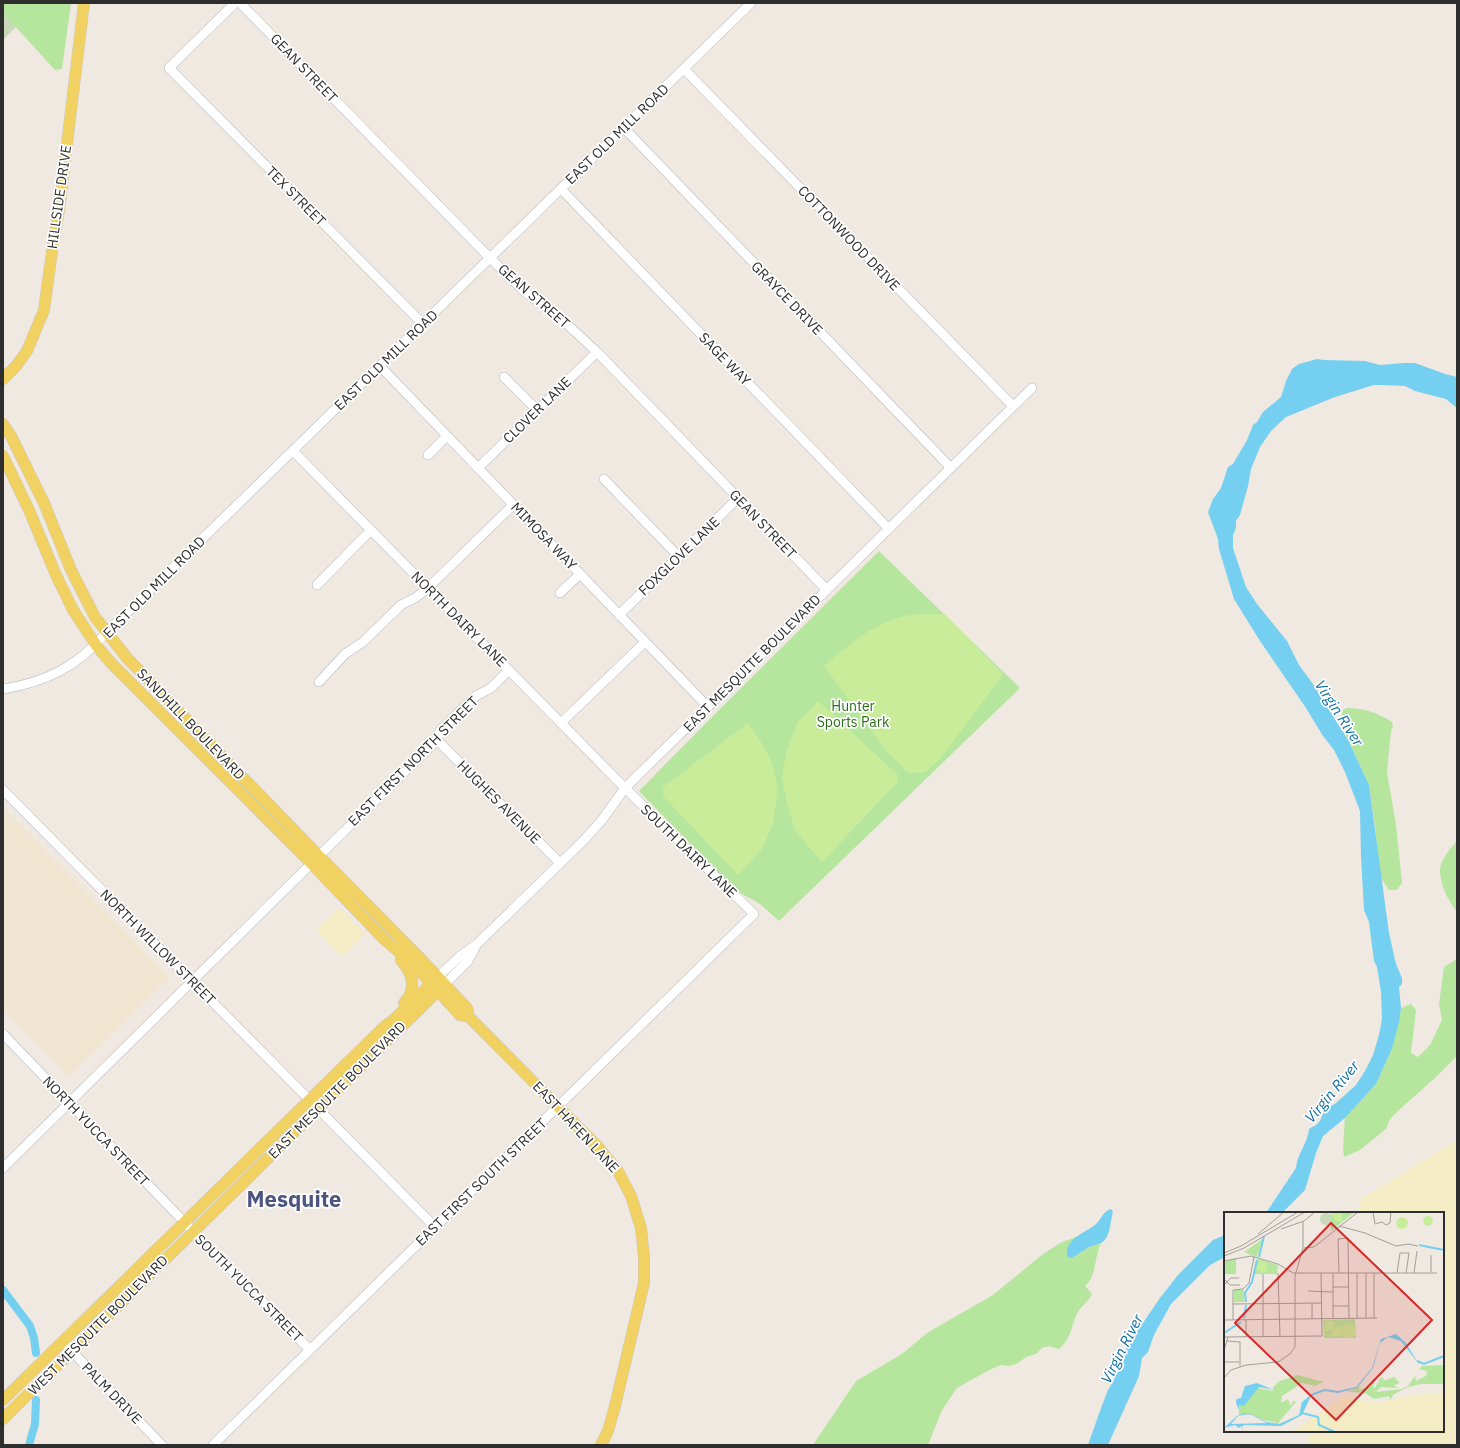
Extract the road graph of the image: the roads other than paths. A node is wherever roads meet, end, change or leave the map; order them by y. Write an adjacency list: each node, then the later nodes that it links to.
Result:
1 (84, 3): 13 (main road, HILLSIDE DRIVE)
2 (235, 3): 9 (street, TEX STREET)
3 (240, 3): 8 (street, GEAN STREET)
4 (751, 3): 5 (street, EAST OLD MILL ROAD)
5 (684, 69): 6 (street, EAST OLD MILL ROAD); 15 (street, COTTONWOOD DRIVE)
6 (624, 128): 7 (street, EAST OLD MILL ROAD); 23 (street, GRAYCE DRIVE)
7 (562, 189): 8 (street, EAST OLD MILL ROAD); 27 (street, SAGE WAY)
8 (490, 258): 9 (street, EAST OLD MILL ROAD); 10 (street, GEAN STREET)
9 (423, 324): 11 (street, EAST OLD MILL ROAD)
10 (597, 352): 16 (street, CLOVER LANE); 25 (street, GEAN STREET)
11 (380, 366): 18 (street, MIMOSA WAY); 19 (street, EAST OLD MILL ROAD)
12 (504, 377): 16 (street)
13 (3, 379)
14 (1032, 388): 15 (street, EAST MESQUITE BOULEVARD)
15 (1013, 406): 23 (street, EAST MESQUITE BOULEVARD)
16 (537, 410): 22 (street, CLOVER LANE)
17 (3, 424): 36 (main road, SANDHILL BOULEVARD)
18 (447, 436): 20 (street); 22 (street, MIMOSA WAY)
19 (293, 451): 28 (street, NORTH DAIRY LANE); 36 (street, EAST OLD MILL ROAD)
20 (428, 455)
21 (3, 456): 38 (main road, SANDHILL BOULEVARD)
22 (478, 468): 26 (street, MIMOSA WAY)
23 (951, 468): 27 (street, EAST MESQUITE BOULEVARD)
24 (604, 479): 29 (street)
25 (738, 498): 29 (street, FOXGLOVE LANE); 33 (street, GEAN STREET)
26 (513, 505): 30 (street, MIMOSA WAY); 32 (street)
27 (889, 528): 33 (street, EAST MESQUITE BOULEVARD)
28 (371, 530): 31 (street); 32 (street, NORTH DAIRY LANE)
29 (679, 556): 35 (street, FOXGLOVE LANE)
30 (580, 574): 34 (street); 35 (street, MIMOSA WAY)
31 (317, 585)
32 (428, 588): 39 (street, NORTH DAIRY LANE); 40 (street)
33 (827, 590): 42 (street, EAST MESQUITE BOULEVARD)
34 (560, 593)
35 (619, 615): 37 (street, MIMOSA WAY)
36 (107, 632): 38 (street, EAST OLD MILL ROAD); 46 (main road, SANDHILL BOULEVARD)
37 (646, 642): 42 (street, MIMOSA WAY); 43 (street)
38 (96, 645): 41 (street, EAST OLD MILL ROAD); 44 (main road, SANDHILL BOULEVARD)
39 (509, 670): 43 (street, NORTH DAIRY LANE); 45 (street, EAST FIRST NORTH STREET)
40 (319, 682)
41 (3, 689)
42 (708, 707): 47 (street, EAST MESQUITE BOULEVARD)
43 (561, 723): 47 (street, NORTH DAIRY LANE)
44 (186, 738): 46 (main road); 49 (main road, SANDHILL BOULEVARD)
45 (438, 740): 49 (street, EAST FIRST NORTH STREET); 50 (street, HUGHES AVENUE)
46 (238, 772): 49 (main road, SANDHILL BOULEVARD)
47 (625, 788): 50 (street, EAST MESQUITE BOULEVARD); 51 (street, SOUTH DAIRY LANE)
48 (3, 790): 53 (street, NORTH WILLOW STREET)
49 (315, 859): 52 (main road, SANDHILL BOULEVARD); 53 (street, EAST FIRST NORTH STREET); 54 (main road, SANDHILL BOULEVARD)
50 (560, 863): 54 (street, EAST MESQUITE BOULEVARD)
51 (754, 914): 59 (street, EAST FIRST SOUTH STREET)
52 (384, 939): 54 (main road, SANDHILL BOULEVARD); 55 (main road)
53 (192, 981): 57 (street, EAST FIRST NORTH STREET); 58 (street, NORTH WILLOW STREET)
54 (438, 984): 55 (main road, EAST MESQUITE BOULEVARD); 58 (main road, EAST MESQUITE BOULEVARD); 59 (main road, EAST HAFEN LANE)
55 (385, 1026): 58 (main road, EAST MESQUITE BOULEVARD)
56 (3, 1034): 57 (street, NORTH YUCCA STREET)
57 (68, 1102): 60 (street, EAST FIRST NORTH STREET); 61 (street, NORTH YUCCA STREET)
58 (314, 1104): 61 (main road, EAST MESQUITE BOULEVARD); 62 (street, NORTH WILLOW STREET)
59 (558, 1106): 62 (street, EAST FIRST SOUTH STREET); 70 (main road, EAST HAFEN LANE)
60 (3, 1168)
61 (189, 1227): 63 (main road, WEST MESQUITE BOULEVARD); 64 (street, SOUTH YUCCA STREET); 65 (main road, WEST MESQUITE BOULEVARD)
62 (435, 1227): 64 (street, EAST FIRST SOUTH STREET)
63 (63, 1342): 65 (street, PALM DRIVE); 66 (main road, WEST MESQUITE BOULEVARD)
64 (310, 1350): 69 (street, EAST FIRST SOUTH STREET)
65 (72, 1351): 67 (main road, WEST MESQUITE BOULEVARD); 68 (street, PALM DRIVE)
66 (3, 1400)
67 (3, 1419)
68 (162, 1445)
69 (213, 1445)
70 (601, 1445)

